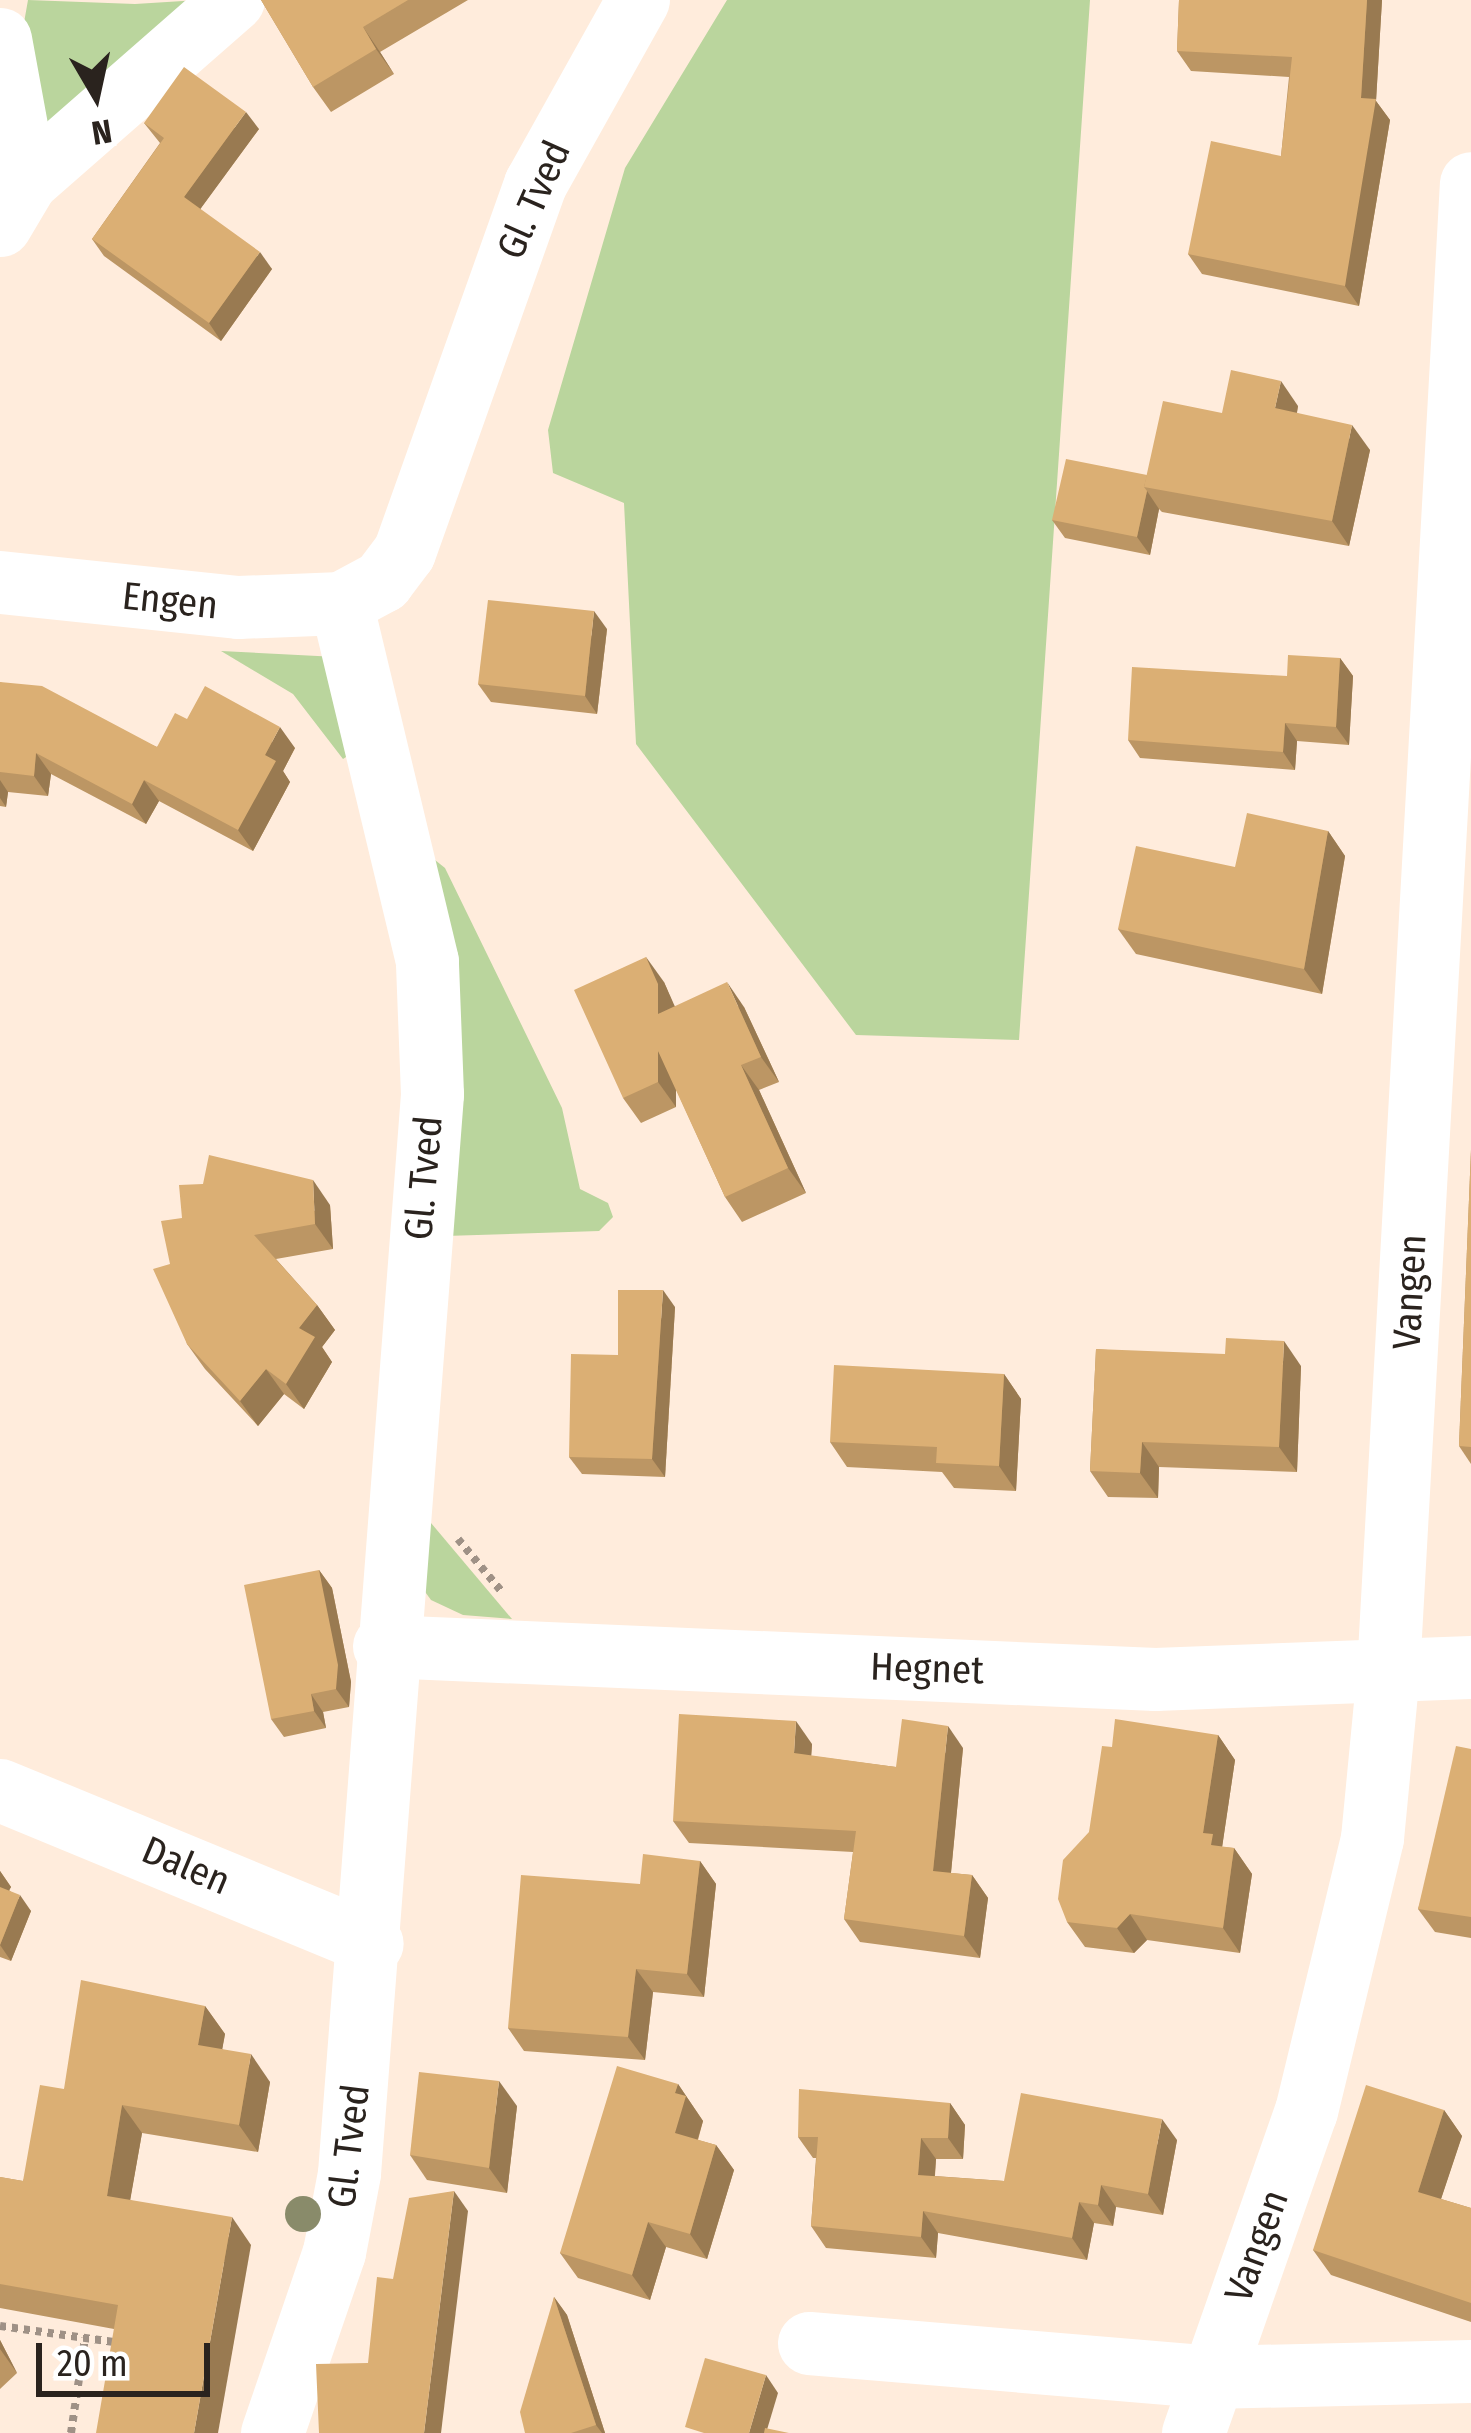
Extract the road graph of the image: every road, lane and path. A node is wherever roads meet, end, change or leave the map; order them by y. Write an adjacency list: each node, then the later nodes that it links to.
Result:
1 (233, 0): 5 (street)
2 (638, 0): 8 (street, Gl. Tved)
3 (0, 39): 5 (street)
4 (1471, 183): 6 (street, Vangen)
5 (13, 203)
6 (1469, 262): 9 (street, Vangen)
7 (0, 582): 8 (street, Engen)
8 (341, 603): 10 (street, Gl. Tved)
9 (1449, 963): 14 (street, Vangen)
10 (399, 1468): 11 (street, Gl. Tved); 12 (path)
11 (384, 1646): 12 (street, Hegnet); 16 (street, Gl. Tved)
12 (553, 1652): 14 (street, Hegnet)
13 (1471, 1667): 14 (street, Hegnet)
14 (1388, 1671): 22 (street, Vangen)
15 (0, 1790): 16 (street, Dalen)
16 (372, 1943): 24 (street, Gl. Tved)
17 (0, 2326): 18 (path)
18 (85, 2338): 20 (path); 23 (path)
19 (809, 2343): 22 (street)
20 (131, 2344)
21 (1471, 2372): 22 (street)
22 (1202, 2405)
23 (71, 2433)
24 (272, 2433)

